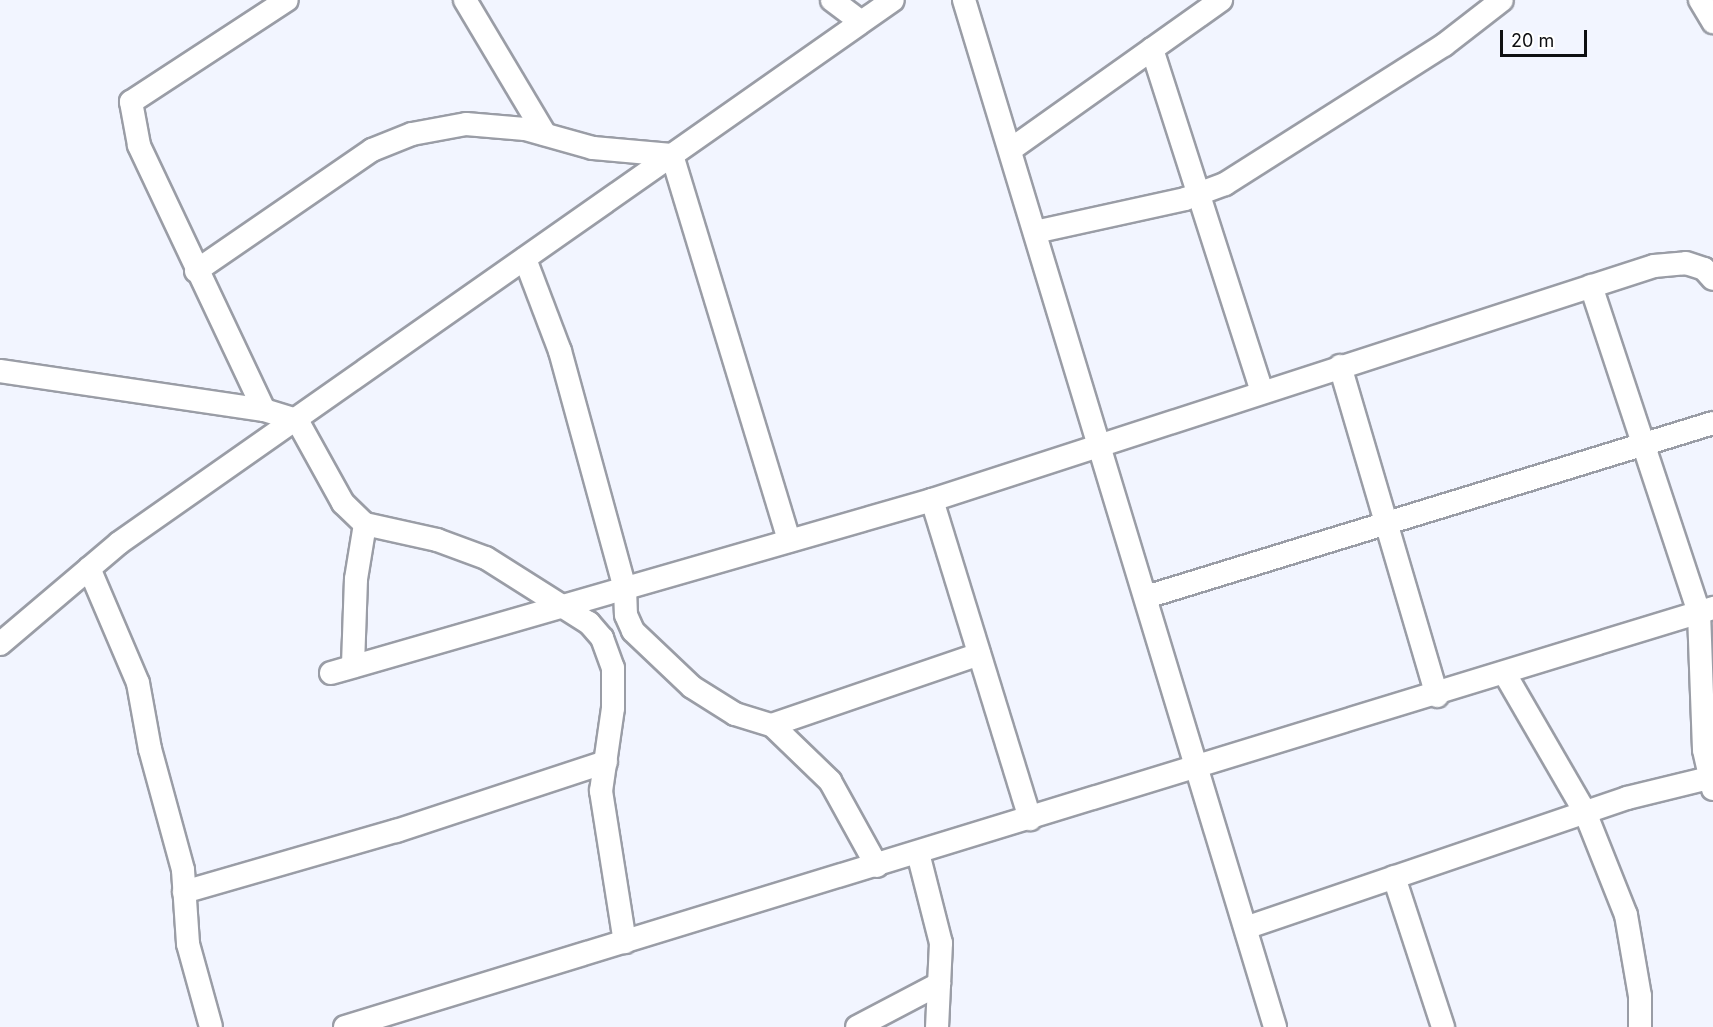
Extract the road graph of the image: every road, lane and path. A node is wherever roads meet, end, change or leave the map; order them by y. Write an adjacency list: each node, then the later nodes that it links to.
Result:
1 (287, 0): 18 (street)
2 (465, 0): 12 (street)
3 (832, 0): 9 (street)
4 (893, 0): 9 (street)
5 (964, 0): 13 (street)
6 (1221, 0): 11 (street)
7 (1502, 0): 15 (street)
8 (1700, 0): 10 (street)
9 (861, 22): 14 (street)
10 (1713, 22)
11 (1152, 49): 13 (street); 15 (street)
12 (545, 134): 14 (street); 18 (street)
13 (1010, 150): 16 (street)
14 (672, 155): 17 (street); 32 (street)
15 (1196, 195): 16 (street); 23 (street)
16 (1035, 232): 27 (street)
17 (525, 259): 25 (street); 34 (street)
18 (196, 271): 24 (street)
19 (1713, 279): 20 (street)
20 (1591, 286): 21 (street); 28 (street)
21 (1340, 366): 23 (street); 30 (street)
22 (0, 371): 24 (street)
23 (1262, 392): 27 (street)
24 (264, 410): 25 (street)
25 (297, 420): 31 (street); 33 (street)
26 (1713, 423): 28 (street)
27 (1100, 444): 29 (street); 35 (street)
28 (1645, 444): 30 (street); 37 (street)
29 (932, 500): 32 (street); 41 (street)
30 (1389, 522): 35 (street); 45 (street)
31 (365, 524): 36 (street); 42 (street)
32 (789, 541): 34 (street)
33 (89, 568): 40 (street); 55 (street)
34 (625, 588): 36 (street); 38 (street)
35 (1146, 597): 48 (street)
36 (564, 606): 39 (street); 42 (street)
37 (1706, 610): 44 (street); 49 (street)
38 (633, 631): 39 (street); 46 (street)
39 (602, 638): 47 (street)
40 (0, 644)
41 (979, 654): 46 (street); 51 (street)
42 (353, 666): 43 (street)
43 (332, 673)
44 (1505, 674): 45 (street); 50 (street)
45 (1437, 696): 48 (street)
46 (772, 725): 53 (street)
47 (606, 762): 55 (street); 57 (street)
48 (1199, 768): 51 (street); 56 (street)
49 (1712, 781): 50 (street)
50 (1585, 812): 54 (street); 66 (street)
51 (1030, 819): 52 (street)
52 (918, 853): 53 (street); 58 (street)
53 (877, 866): 57 (street)
54 (1394, 877): 56 (street); 65 (street)
55 (184, 891): 60 (street)
56 (1248, 927): 64 (street)
57 (625, 942): 59 (street)
58 (939, 984): 62 (street); 63 (street)
59 (396, 1020): 61 (street)
60 (211, 1027)
61 (345, 1027)
62 (857, 1027)
63 (937, 1027)
64 (1275, 1027)
65 (1443, 1027)
66 (1640, 1027)

